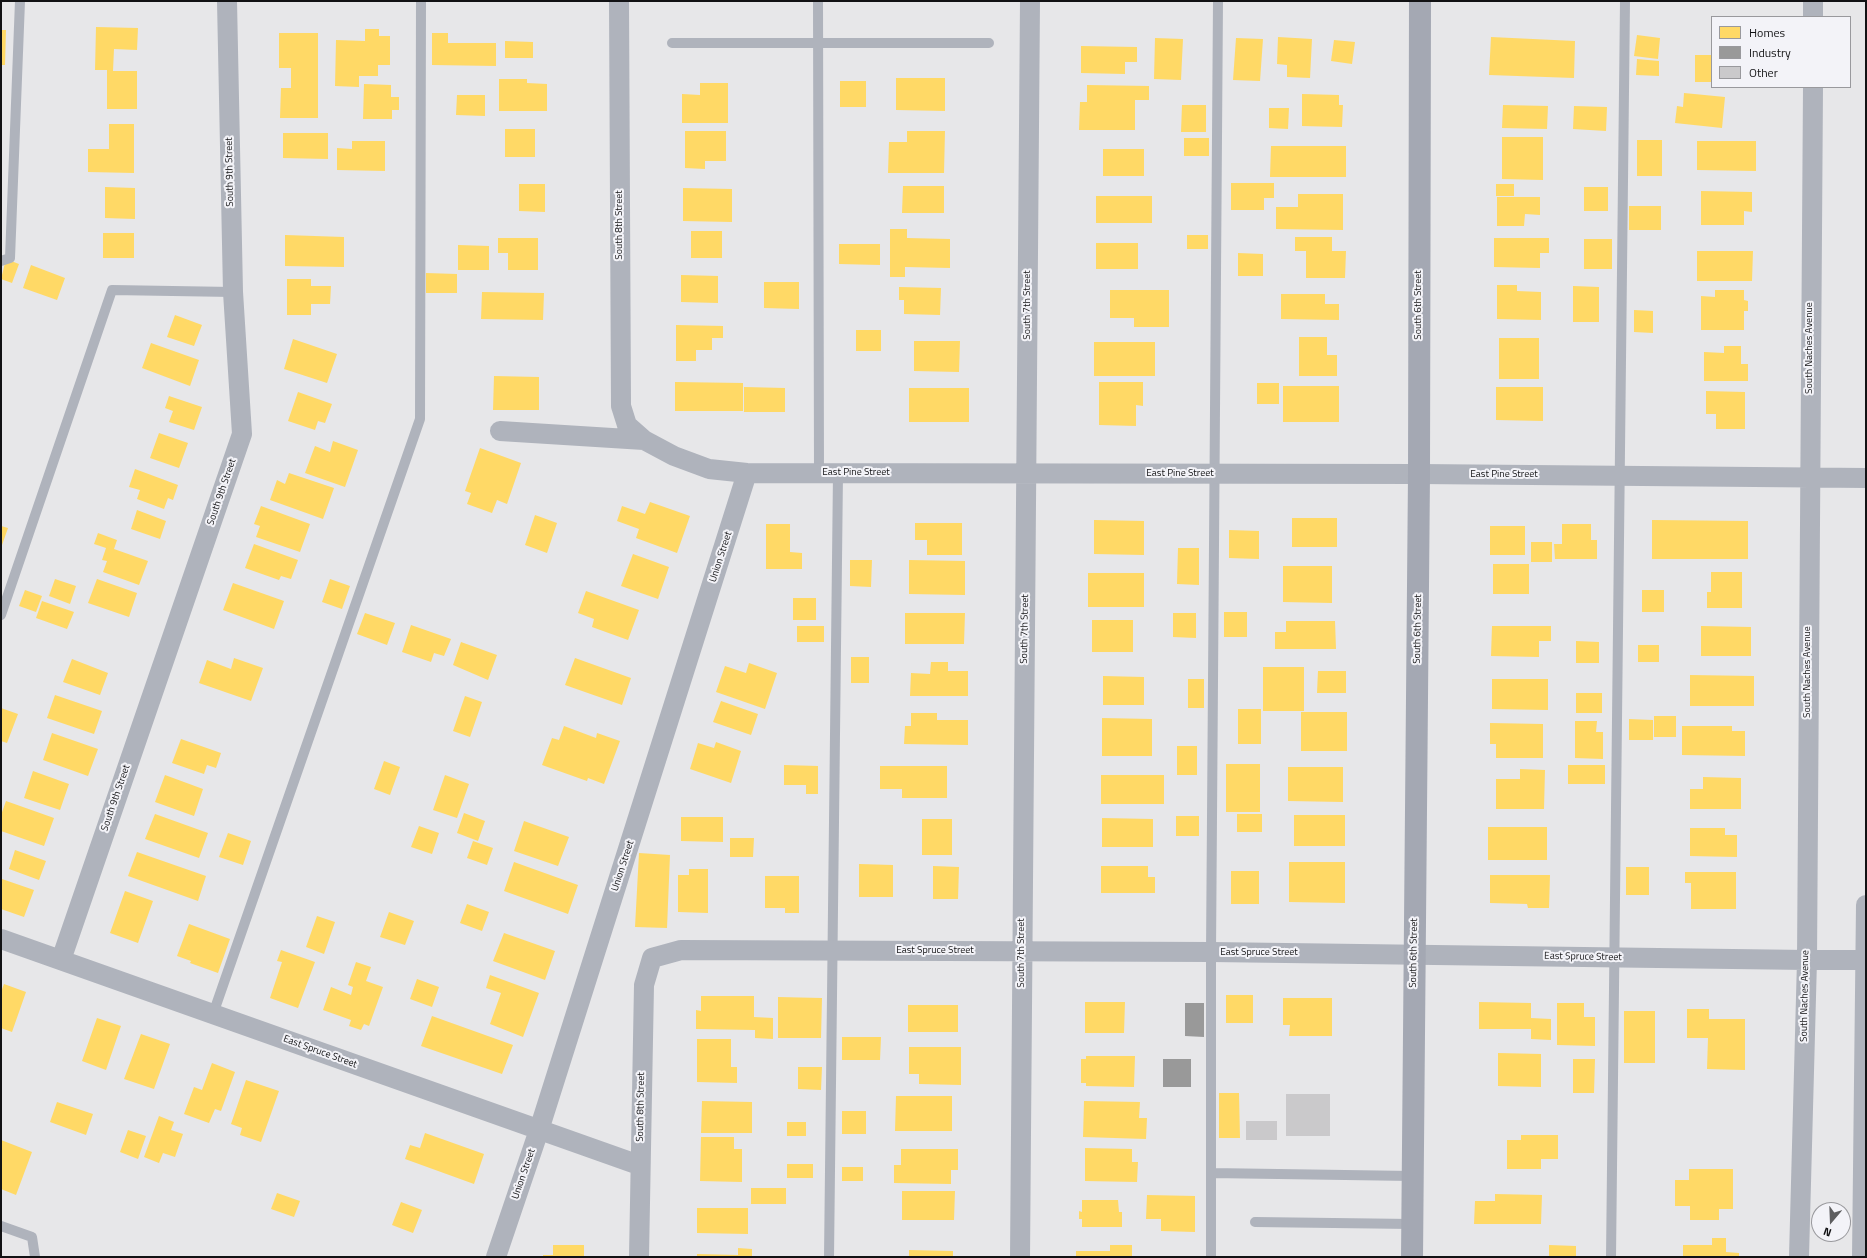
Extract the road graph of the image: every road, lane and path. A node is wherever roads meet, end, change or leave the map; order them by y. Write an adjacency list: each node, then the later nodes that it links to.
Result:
1 (20, 1): 16 (lane)
2 (227, 1): 17 (street, South 9th Street)
3 (421, 1): 40 (lane)
4 (619, 1): 19 (street, South 8th Street)
5 (818, 1): 13 (lane)
6 (1030, 1): 22 (street, South 7th Street)
7 (1218, 1): 23 (lane)
8 (1420, 1): 24 (street, South 6th Street)
9 (1625, 1): 25 (lane)
10 (1813, 1): 11 (street)
11 (1813, 16)
12 (672, 43): 13 (lane)
13 (818, 43): 14 (lane); 20 (lane)
14 (989, 43)
15 (1813, 88): 26 (street, South Naches Avenue)
16 (1, 261)
17 (233, 292): 28 (lane); 37 (street, South 9th Street)
18 (500, 431): 19 (street, East Pine Street)
19 (644, 440): 21 (street, East Pine Street)
20 (828, 473): 21 (street, East Pine Street); 22 (street, East Pine Street); 31 (lane)
21 (747, 474): 42 (street, Union Street)
22 (1027, 474): 23 (street, East Pine Street); 32 (street, South 7th Street)
23 (1214, 474): 24 (street, East Pine Street); 33 (lane)
24 (1419, 474): 25 (street, East Pine Street); 34 (street, South 6th Street)
25 (1619, 476): 26 (street, East Pine Street); 36 (lane)
26 (1809, 477): 27 (street, East Pine Street); 38 (street, South Naches Avenue)
27 (1866, 478)
28 (1, 614)
29 (1866, 905): 39 (street)
30 (1, 939): 37 (street, East Spruce Street)
31 (833, 951): 32 (street, East Spruce Street); 35 (street, East Spruce Street); 52 (lane)
32 (1022, 951): 33 (street, East Spruce Street); 53 (street, South 7th Street)
33 (1211, 952): 34 (street, East Spruce Street); 44 (lane)
34 (1414, 954): 36 (street, East Spruce Street); 45 (street, South 6th Street)
35 (652, 958): 43 (street, South 8th Street)
36 (1614, 958): 38 (street, East Spruce Street); 56 (lane)
37 (61, 960): 40 (street, East Spruce Street)
38 (1806, 960): 39 (street, East Spruce Street); 57 (street, South Naches Avenue)
39 (1866, 960): 41 (street)
40 (213, 1014): 42 (street, East Spruce Street)
41 (1865, 1120): 58 (street)
42 (539, 1130): 43 (street, East Spruce Street); 50 (street, Union Street)
43 (639, 1165): 51 (street, South 8th Street)
44 (1211, 1174): 45 (lane); 54 (lane)
45 (1412, 1176): 47 (street, South 6th Street)
46 (1254, 1222): 47 (lane)
47 (1412, 1224): 55 (street, South 6th Street)
48 (1, 1226): 49 (lane)
49 (35, 1257)
50 (496, 1257)
51 (638, 1257)
52 (829, 1257)
53 (1020, 1257)
54 (1211, 1257)
55 (1412, 1257)
56 (1611, 1257)
57 (1799, 1257)
58 (1862, 1257)

